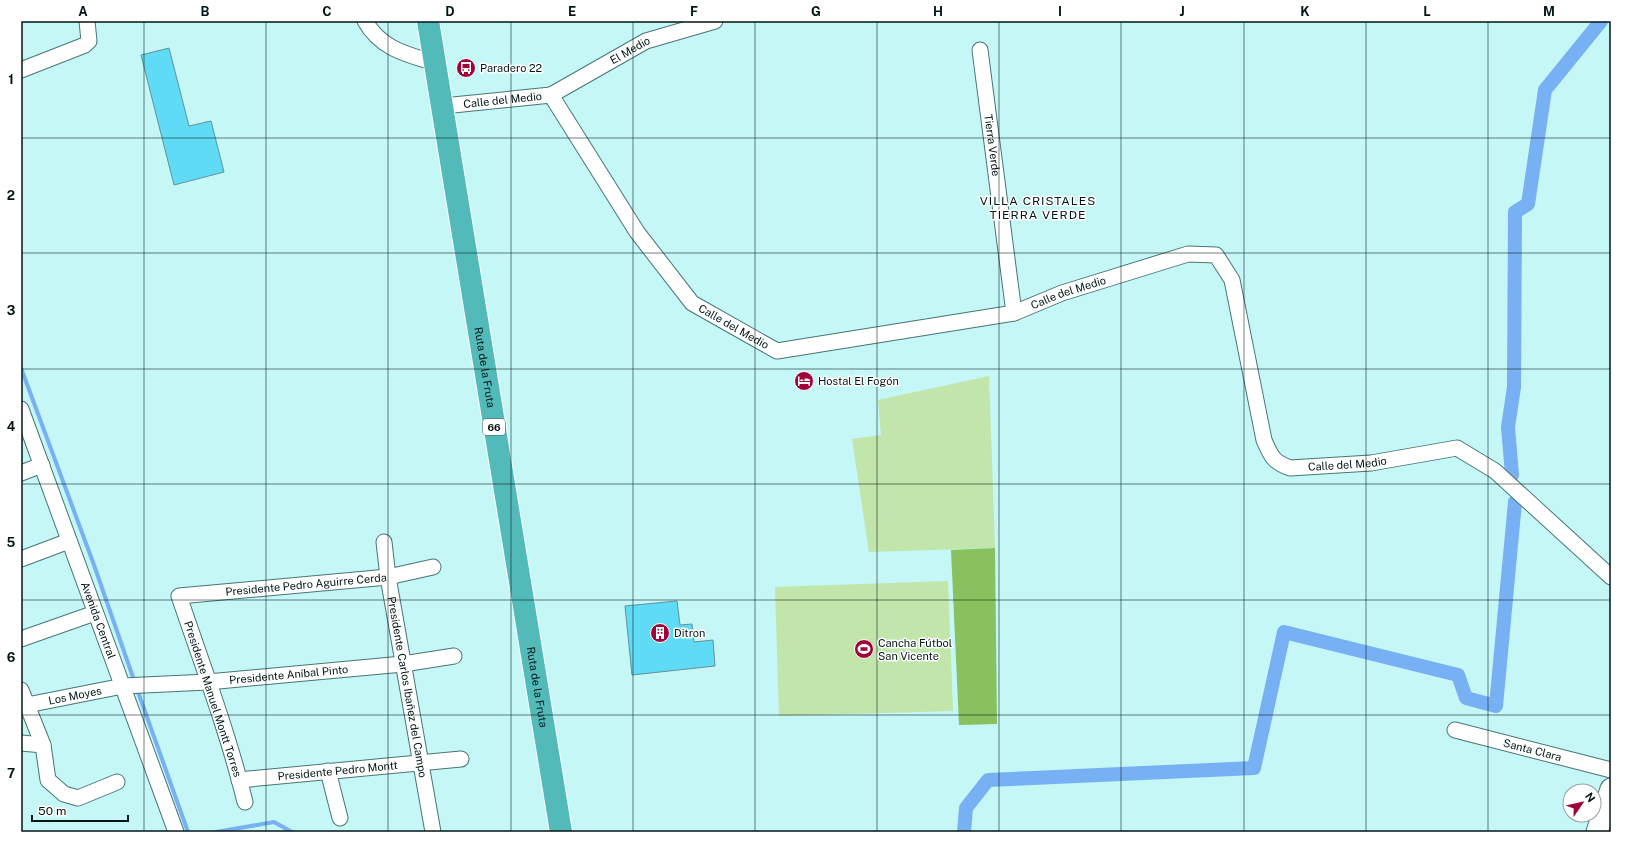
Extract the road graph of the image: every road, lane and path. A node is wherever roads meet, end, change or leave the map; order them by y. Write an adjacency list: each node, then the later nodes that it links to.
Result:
1 (365, 21): 6 (street)
2 (428, 21): 6 (highway, Ruta de la Fruta / 66)
3 (715, 21): 8 (street, El Medio)
4 (90, 22): 7 (street)
5 (980, 50): 10 (street, Tierra Verde)
6 (435, 63): 9 (highway, Ruta de la Fruta / 66)
7 (23, 65)
8 (551, 95): 9 (street, Calle del Medio); 10 (street, Calle del Medio)
9 (443, 106): 43 (highway, Ruta de la Fruta / 66)
10 (1014, 313): 18 (street, Calle del Medio)
11 (21, 409): 12 (street, Avenida Central)
12 (42, 465): 13 (street); 14 (street, Avenida Central)
13 (21, 473)
14 (69, 541): 16 (street); 21 (street, Avenida Central)
15 (384, 542): 19 (street, Presidente Carlos Ibañez del Campo)
16 (21, 559)
17 (433, 567): 19 (street, Presidente Pedro Aguirre Cerda)
18 (1611, 576)
19 (388, 578): 20 (street, Presidente Pedro Aguirre Cerda); 24 (street, Presidente Carlos Ibañez del Campo)
20 (179, 596): 25 (street, Presidente Manuel Montt Torres)
21 (95, 613): 22 (street); 26 (street, Avenida Central)
22 (21, 639)
23 (454, 656): 24 (street, Presidente Aníbal Pinto)
24 (403, 664): 25 (street, Presidente Aníbal Pinto); 33 (street, Presidente Carlos Ibañez del Campo)
25 (208, 682): 26 (street, Presidente Aníbal Pinto); 36 (street, Presidente Manuel Montt Torres)
26 (132, 686): 28 (street, Los Moyes); 41 (street, Avenida Central)
27 (21, 690): 28 (street)
28 (27, 705): 31 (street)
29 (1455, 730): 34 (street, Santa Clara)
30 (21, 743): 31 (street)
31 (43, 746): 37 (street)
32 (461, 758): 33 (street, Presidente Pedro Montt)
33 (420, 762): 35 (street, Presidente Pedro Montt); 42 (street, Presidente Carlos Ibañez del Campo)
34 (1611, 770)
35 (328, 771): 36 (street, Presidente Pedro Montt); 40 (street)
36 (239, 780): 39 (street, Presidente Manuel Montt Torres)
37 (117, 782)
38 (1611, 789): 44 (street)
39 (245, 802)
40 (340, 818)
41 (176, 832)
42 (433, 832)
43 (562, 832)
44 (1597, 832)

